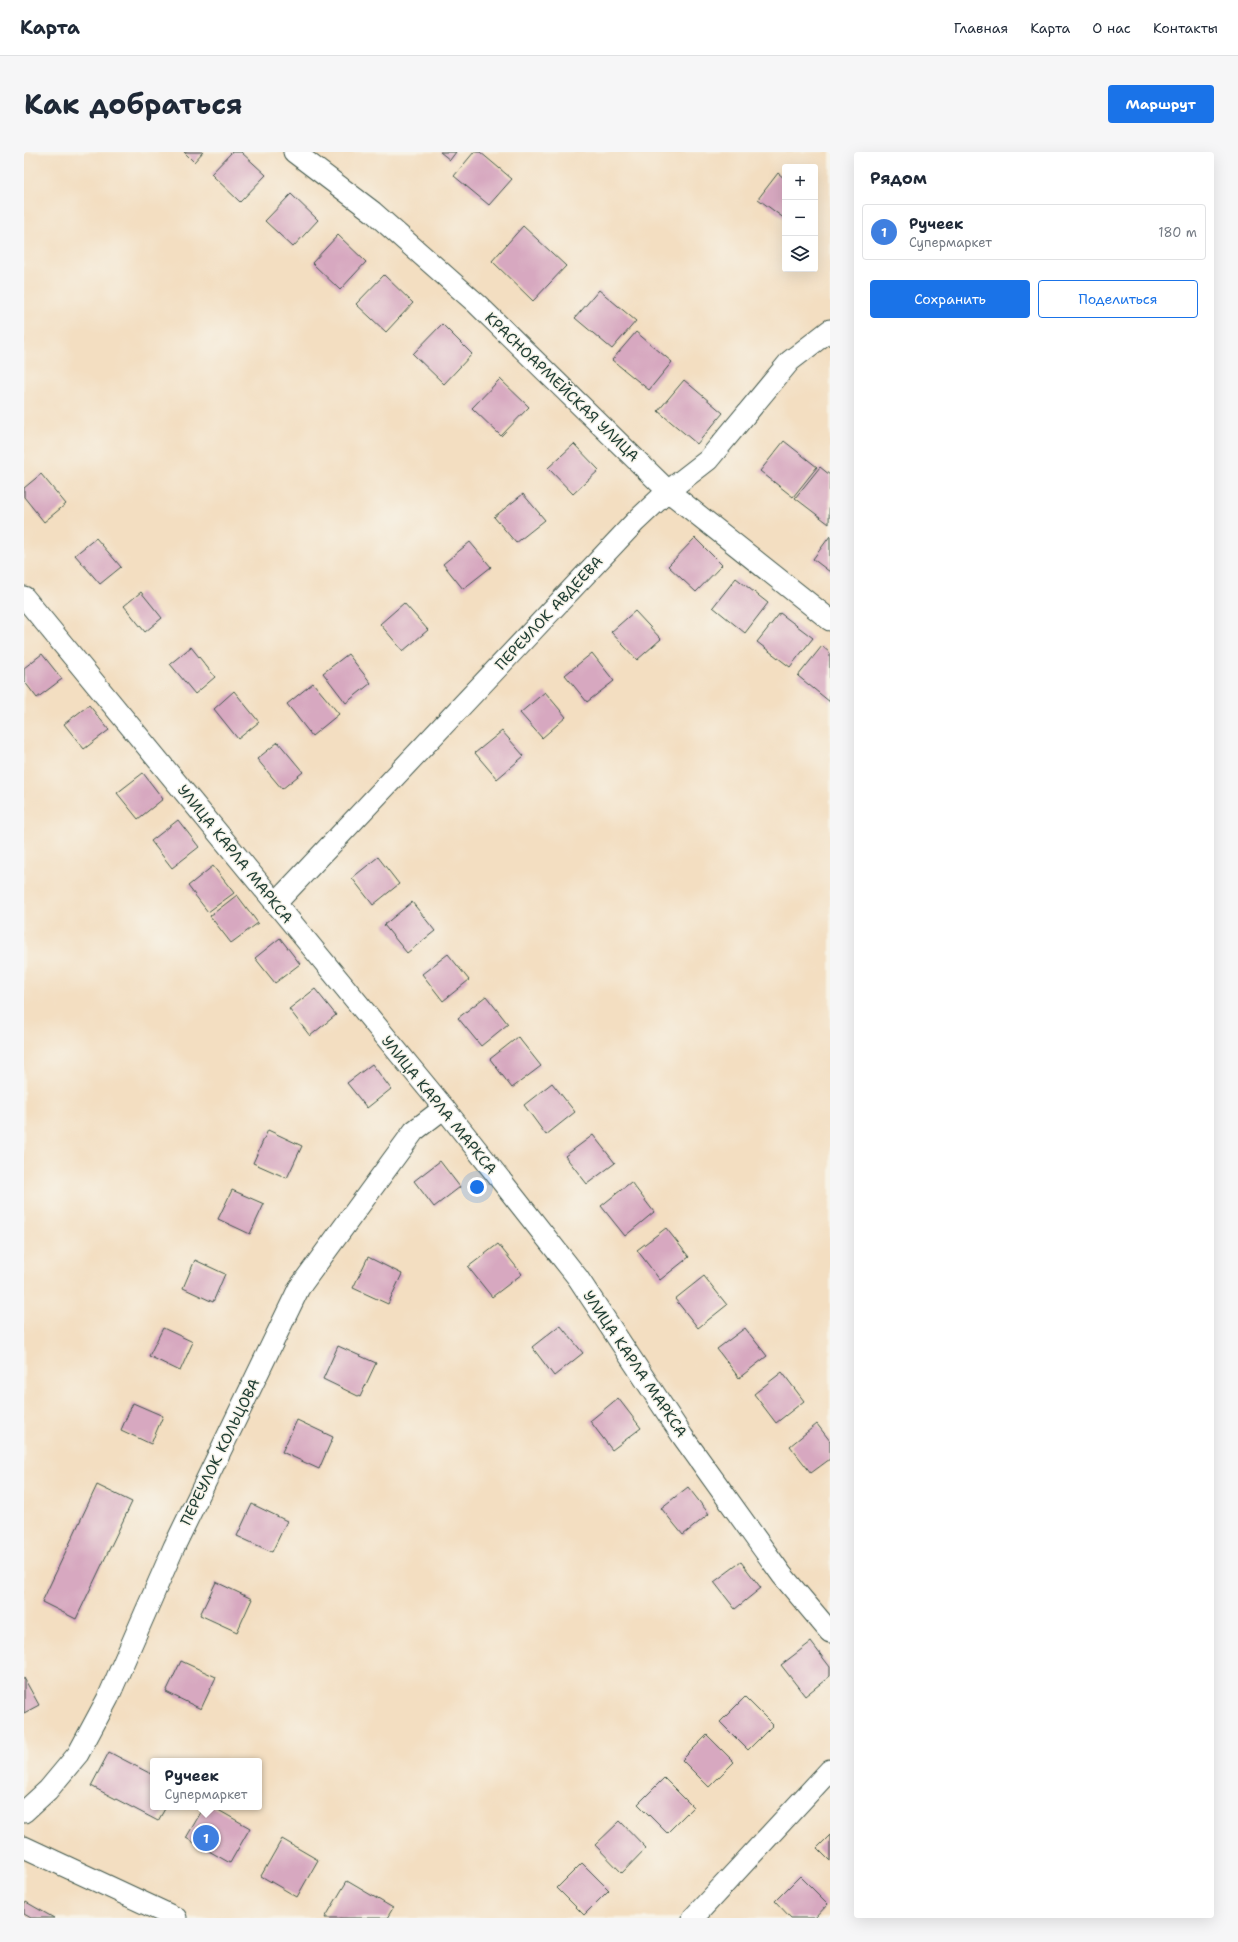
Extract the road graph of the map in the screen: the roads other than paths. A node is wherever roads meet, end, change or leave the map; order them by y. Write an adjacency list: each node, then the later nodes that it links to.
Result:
1 (294, 152): 3 (street, КРАСНОАРМЕЙСКАЯ УЛИЦА)
2 (830, 330): 3 (street, ПЕРЕУЛОК АВДЕЕВА)
3 (668, 491): 5 (street, КРАСНОАРМЕЙСКАЯ УЛИЦА); 6 (street, ПЕРЕУЛОК АВДЕЕВА)
4 (24, 598): 6 (street, УЛИЦА КАРЛА МАРКСА)
5 (830, 620)
6 (275, 904): 7 (street, УЛИЦА КАРЛА МАРКСА)
7 (444, 1108): 8 (street, УЛИЦА КАРЛА МАРКСА); 10 (street, ПЕРЕУЛОК КОЛЬЦОВА)
8 (830, 1632)
9 (830, 1770): 13 (street)
10 (24, 1812)
11 (24, 1847): 12 (street)
12 (176, 1918)
13 (694, 1918)

